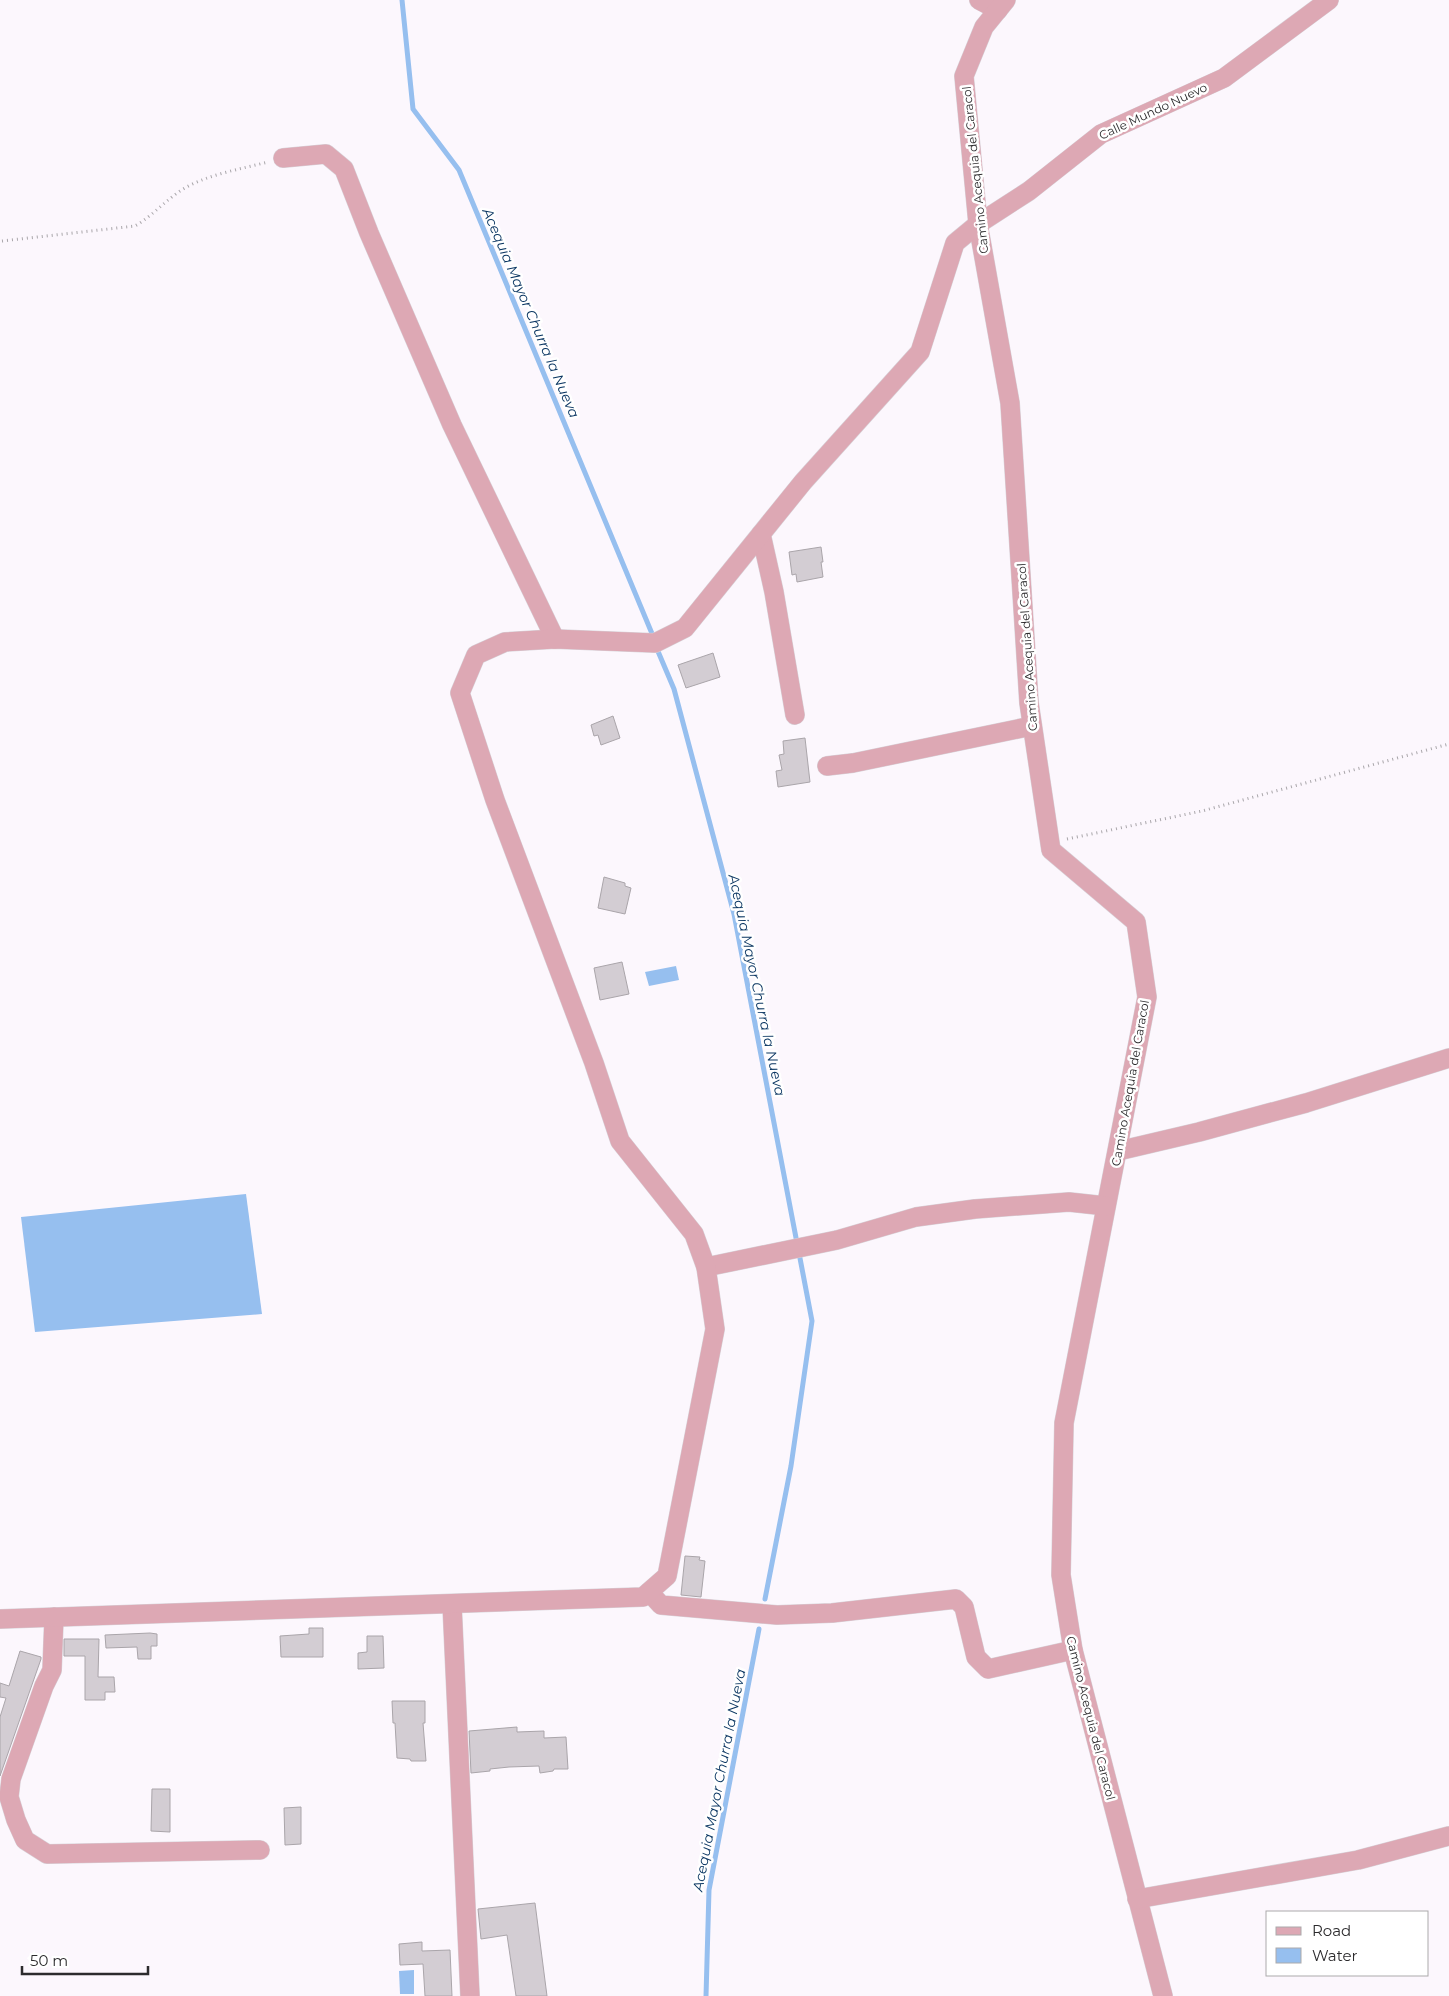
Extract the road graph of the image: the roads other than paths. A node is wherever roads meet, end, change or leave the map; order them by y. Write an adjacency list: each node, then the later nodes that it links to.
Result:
1 (979, 0): 3 (street)
2 (1329, 0): 5 (street, Calle Mundo Nuevo)
3 (1002, 5): 5 (street, Camino Acequia del Caracol)
4 (283, 158): 7 (street)
5 (978, 224): 6 (street, Calle Mundo Nuevo); 9 (street, Camino Acequia del Caracol)
6 (761, 534): 7 (street, Calle Mundo Nuevo); 8 (street)
7 (555, 639): 14 (street, Calle Mundo Nuevo)
8 (795, 715)
9 (1032, 726): 10 (street); 12 (street, Camino Acequia del Caracol)
10 (827, 766)
11 (1449, 1058): 12 (street)
12 (1118, 1151): 13 (street, Camino Acequia del Caracol)
13 (1106, 1206): 14 (street); 19 (street, Camino Acequia del Caracol)
14 (706, 1267): 15 (street, Calle Mundo Nuevo)
15 (649, 1592): 16 (street); 19 (street)
16 (452, 1604): 17 (street); 23 (street)
17 (54, 1617): 18 (street); 21 (street)
18 (0, 1619)
19 (1072, 1650): 22 (street, Camino Acequia del Caracol)
20 (1449, 1836): 22 (street)
21 (260, 1850)
22 (1137, 1898): 24 (street, Camino Acequia del Caracol)
23 (470, 1996)
24 (1163, 1996)

